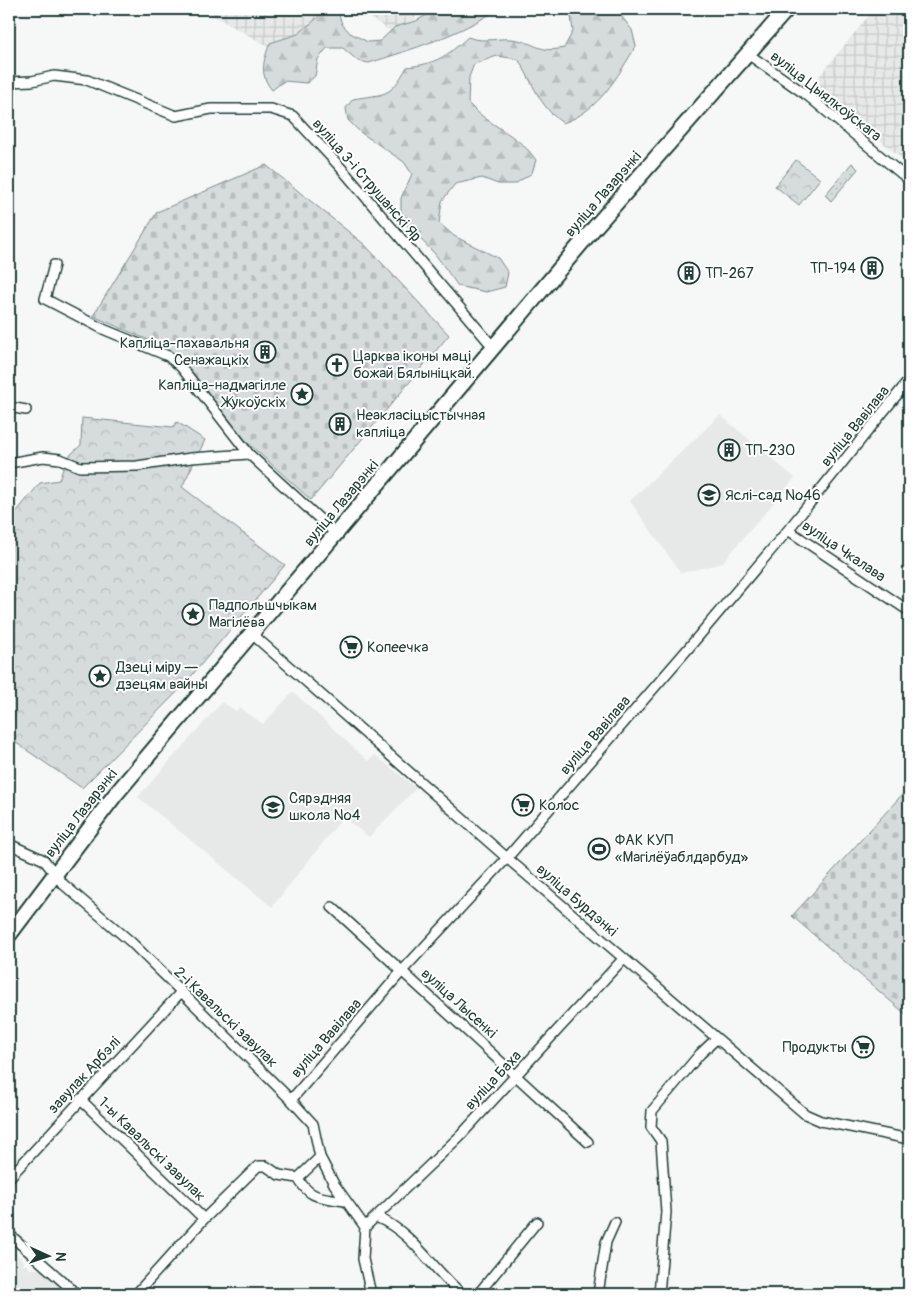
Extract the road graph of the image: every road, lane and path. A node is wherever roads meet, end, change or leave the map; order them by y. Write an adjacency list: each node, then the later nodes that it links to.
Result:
1 (787, 9): 2 (main road, вуліца Лазарэнкі)
2 (748, 54): 4 (street, вуліца Цыялкоўскага); 6 (main road, вуліца Лазарэнкі)
3 (9, 82): 6 (street, вуліца 3-і Струшанскі Яр)
4 (909, 180)
5 (54, 266): 10 (street)
6 (494, 348): 13 (main road, вуліца Лазарэнкі)
7 (909, 380): 12 (street, вуліца Вавілава)
8 (9, 407): 9 (street)
9 (26, 410)
10 (249, 454): 11 (street); 13 (street)
11 (9, 463)
12 (788, 530): 14 (street, вуліца Чкалава); 17 (street, вуліца Вавілава)
13 (336, 534): 15 (main road, вуліца Лазарэнкі)
14 (909, 612)
15 (252, 634): 17 (street, вуліца Бурдэнкі); 18 (main road, вуліца Лазарэнкі)
16 (9, 844): 18 (street, 2-і Кавальскі завулак)
17 (507, 858): 21 (street, вуліца Бурдэнкі); 22 (street, вуліца Вавілава)
18 (54, 873): 20 (main road, вуліца Лазарэнкі); 23 (street, 2-і Кавальскі завулак)
19 (332, 907): 22 (street, вуліца Лысенкі)
20 (9, 935)
21 (624, 958): 24 (street, вуліца Бурдэнкі); 25 (street, вуліца Баха)
22 (402, 970): 25 (street, вуліца Лысенкі); 27 (street, вуліца Вавілава)
23 (181, 992): 26 (street, завулак Арбэлі); 27 (street, 2-і Кавальскі завулак)
24 (716, 1040): 28 (street, вуліца Бурдэнкі); 46 (street)
25 (517, 1075): 29 (street, вуліца Лысенкі); 34 (street, вуліца Баха)
26 (80, 1099): 31 (street, завулак Арбэлі); 35 (street, 1-ы Кавальскі завулак)
27 (291, 1100): 30 (street, 2-і Кавальскі завулак)
28 (909, 1139)
29 (588, 1142)
30 (320, 1157): 32 (street); 33 (street, 2-і Кавальскі завулак)
31 (9, 1178)
32 (298, 1178): 33 (street); 35 (street, 1-ы Кавальскі завулак)
33 (345, 1201): 38 (street, 2-і Кавальскі завулак)
34 (376, 1217): 38 (street); 43 (street)
35 (204, 1219): 41 (street, 1-ы Кавальскі завулак)
36 (538, 1222): 44 (street)
37 (615, 1222): 45 (street)
38 (365, 1227): 42 (street)
39 (9, 1234): 40 (street)
40 (77, 1294)
41 (136, 1294)
42 (371, 1294)
43 (462, 1294)
44 (478, 1294)
45 (598, 1294)
46 (659, 1294)

